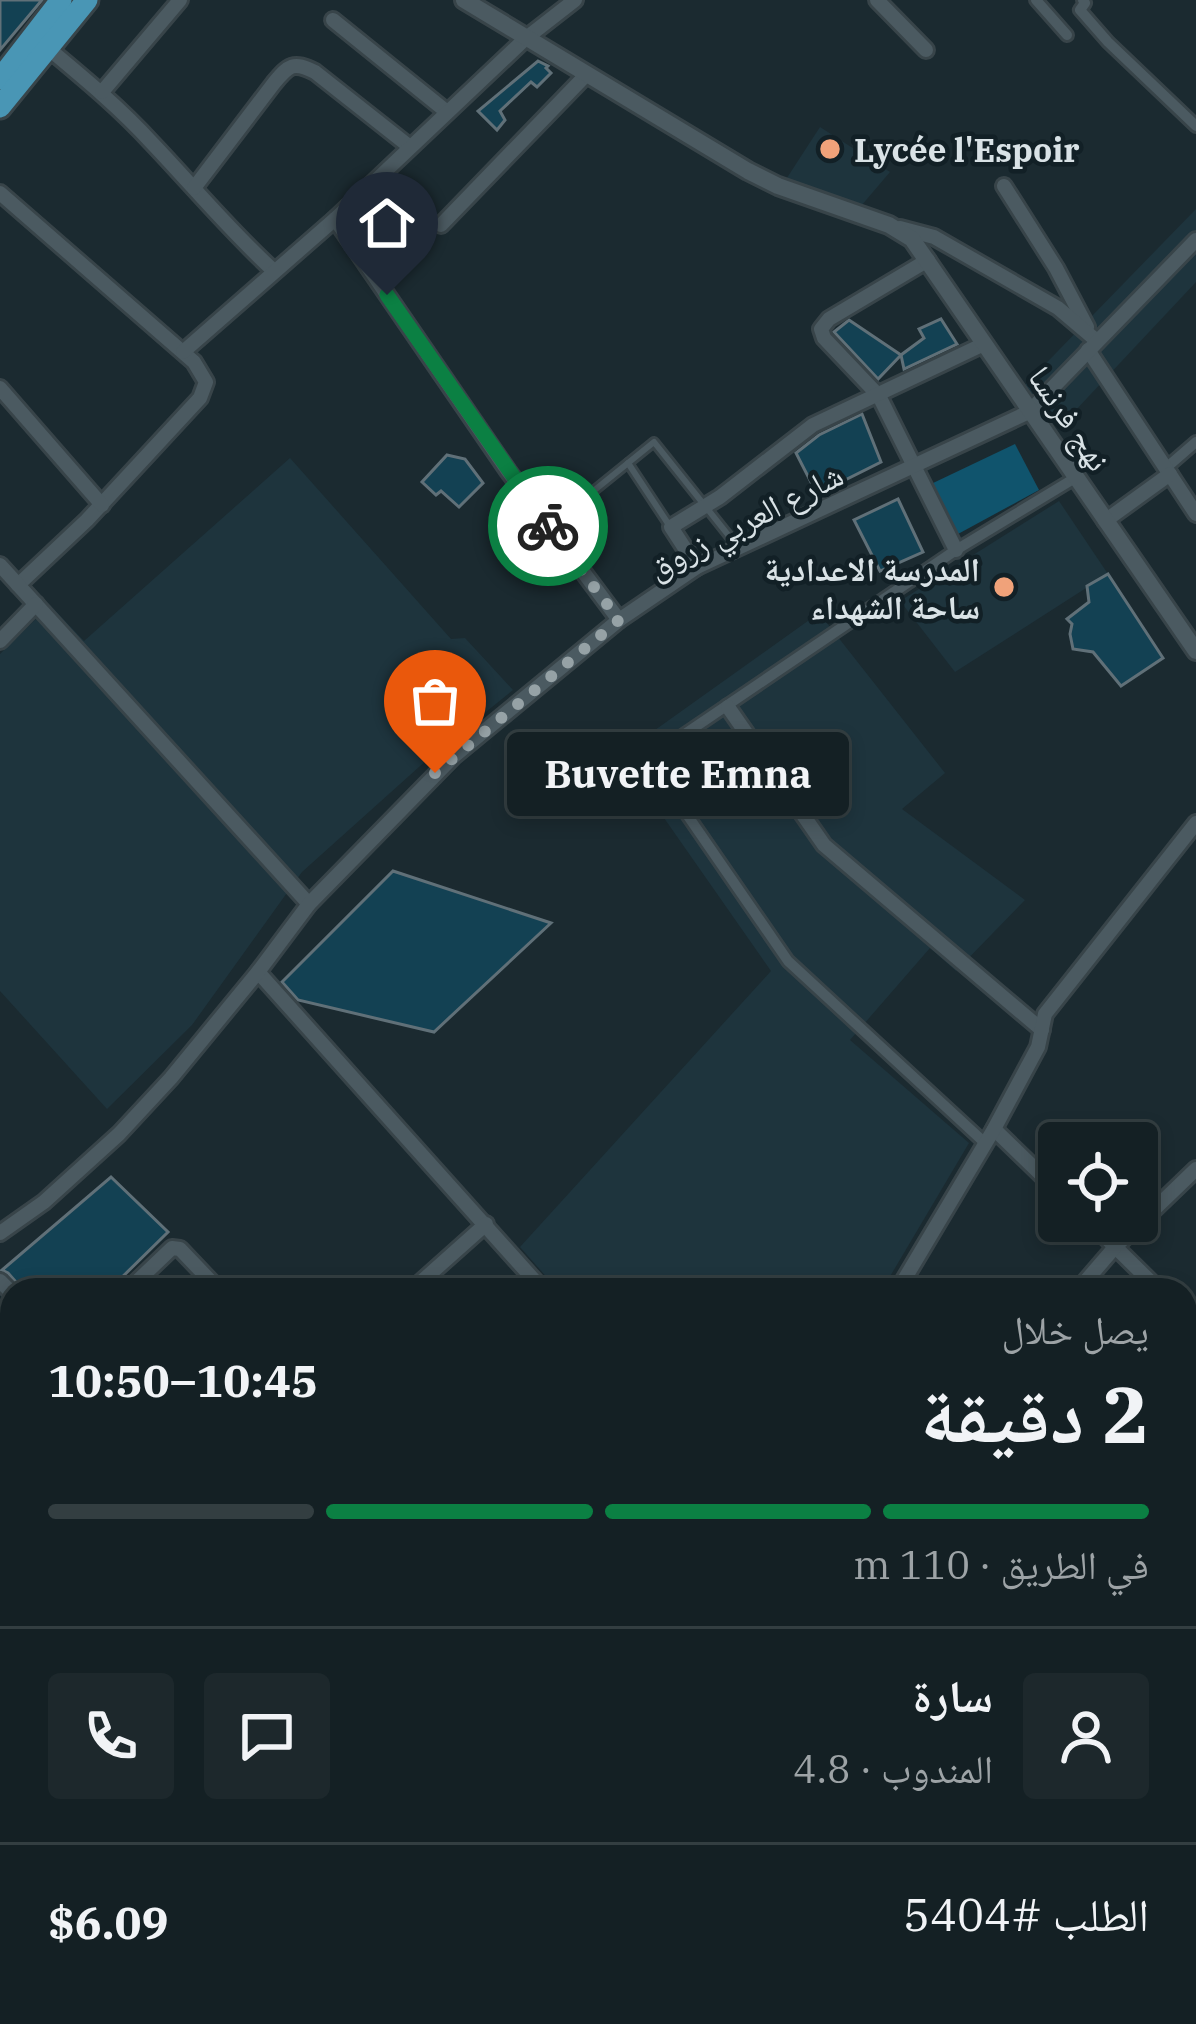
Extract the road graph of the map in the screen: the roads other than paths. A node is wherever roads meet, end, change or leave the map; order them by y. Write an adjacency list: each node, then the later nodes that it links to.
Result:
1 (62, 0): 14 (main road)
2 (87, 0): 12 (main road)
3 (181, 0): 17 (street)
4 (464, 0): 11 (street)
5 (575, 0): 11 (street)
6 (877, 0): 13 (street)
7 (1036, 0): 10 (street)
8 (1086, 1): 20 (street)
9 (333, 20): 19 (street)
10 (1067, 35)
11 (526, 39): 15 (street); 19 (street)
12 (49, 49): 17 (street); 18 (main road)
13 (926, 50)
14 (9, 53): 16 (main road)
15 (587, 74): 26 (street); 27 (street)
16 (0, 80)
17 (102, 92): 23 (street)
18 (0, 107)
19 (447, 112): 21 (street)
20 (1196, 127)
21 (410, 147): 23 (street); 25 (street)
22 (1004, 186): 31 (street)
23 (194, 188): 30 (street)
24 (0, 193): 33 (street)
25 (335, 220): 30 (street); 46 (street)
26 (441, 225)
27 (889, 225): 29 (street, نهج فرنسا); 31 (street)
28 (1195, 244): 31 (street)
29 (928, 260): 32 (street, نهج فرنسا); 35 (street)
30 (274, 272): 33 (street)
31 (1092, 343): 36 (street); 40 (street)
32 (983, 344): 35 (street); 36 (street, نهج فرنسا)
33 (182, 352): 42 (street)
34 (0, 388): 42 (street)
35 (879, 396): 39 (street); 43 (street)
36 (1029, 412): 39 (street, شارع العربي زروق); 41 (street, نهج فرنسا)
37 (1196, 442): 40 (street)
38 (628, 463): 43 (lane); 46 (lane); 47 (lane)
39 (914, 466): 48 (street, شارع العربي زروق); 49 (street)
40 (1168, 471): 44 (street); 45 (street)
41 (1075, 478): 45 (street, نهج فرنسا); 49 (street)
42 (102, 505): 52 (street)
43 (705, 506): 47 (street); 48 (lane)
44 (1196, 514)
45 (1105, 521): 56 (street, نهج فرنسا)
46 (549, 527): 54 (street)
47 (671, 527): 51 (street)
48 (739, 549): 51 (street, شارع العربي زروق)
49 (956, 550): 57 (street)
50 (0, 565): 52 (street)
51 (697, 567): 54 (street, شارع العربي زروق)
52 (18, 585): 53 (street)
53 (36, 604): 55 (street); 59 (street)
54 (619, 620): 59 (street, شارع العربي زروق)
55 (0, 641)
56 (1194, 646)
57 (728, 707): 61 (street); 62 (street)
58 (1196, 823): 61 (street)
59 (308, 904): 60 (street, شارع العربي زروق)
60 (259, 972): 65 (street); 66 (street, شارع العربي زروق)
61 (1042, 1030): 62 (street)
62 (990, 1136): 64 (street); 73 (street)
63 (1196, 1169): 68 (street)
64 (1038, 1175)
65 (486, 1224): 71 (street); 72 (street)
66 (0, 1233)
67 (1110, 1242): 68 (street)
68 (1115, 1247): 74 (street); 75 (street)
69 (140, 1278): 70 (street)
70 (208, 1278)
71 (425, 1278)
72 (533, 1278)
73 (905, 1278)
74 (1088, 1278)
75 (1147, 1278)

